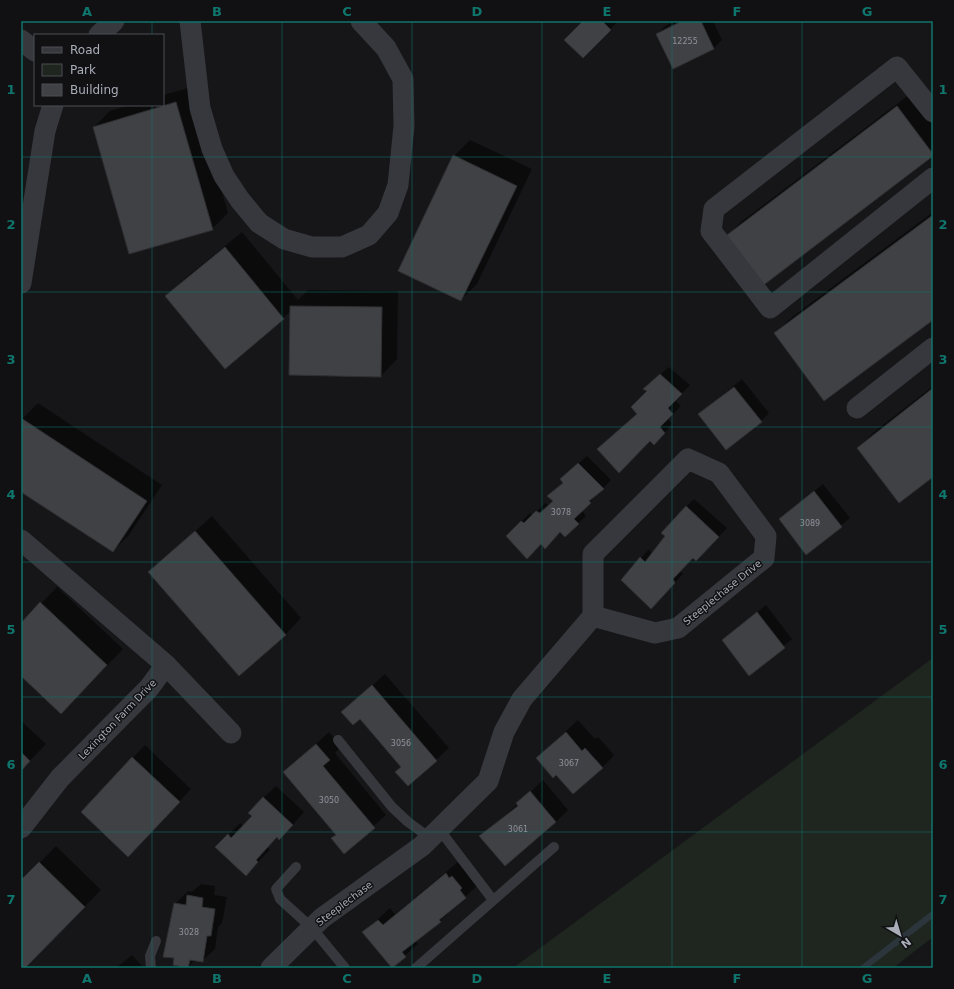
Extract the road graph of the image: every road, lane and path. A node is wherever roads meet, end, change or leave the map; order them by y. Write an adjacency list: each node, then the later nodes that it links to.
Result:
1 (114, 21): 4 (street)
2 (190, 21): 3 (street)
3 (361, 21)
4 (99, 34)
5 (21, 40): 6 (street)
6 (34, 50)
7 (53, 106): 10 (street)
8 (933, 112): 9 (street)
9 (933, 178)
10 (21, 283)
11 (933, 348): 12 (street)
12 (857, 408)
13 (21, 540): 15 (street)
14 (593, 616): 14 (street, Steeplechase Drive); 19 (street)
15 (166, 666): 16 (street); 18 (street, Lexington Farm Drive)
16 (231, 733)
17 (338, 740): 19 (lane)
18 (21, 828)
19 (430, 838): 22 (lane); 23 (street, Steeplechase)
20 (554, 847): 22 (lane)
21 (296, 867): 23 (lane)
22 (493, 900): 28 (lane)
23 (312, 928): 26 (street, Steeplechase); 27 (lane)
24 (156, 941): 25 (lane)
25 (151, 968)
26 (271, 968)
27 (345, 968)
28 (416, 968)

